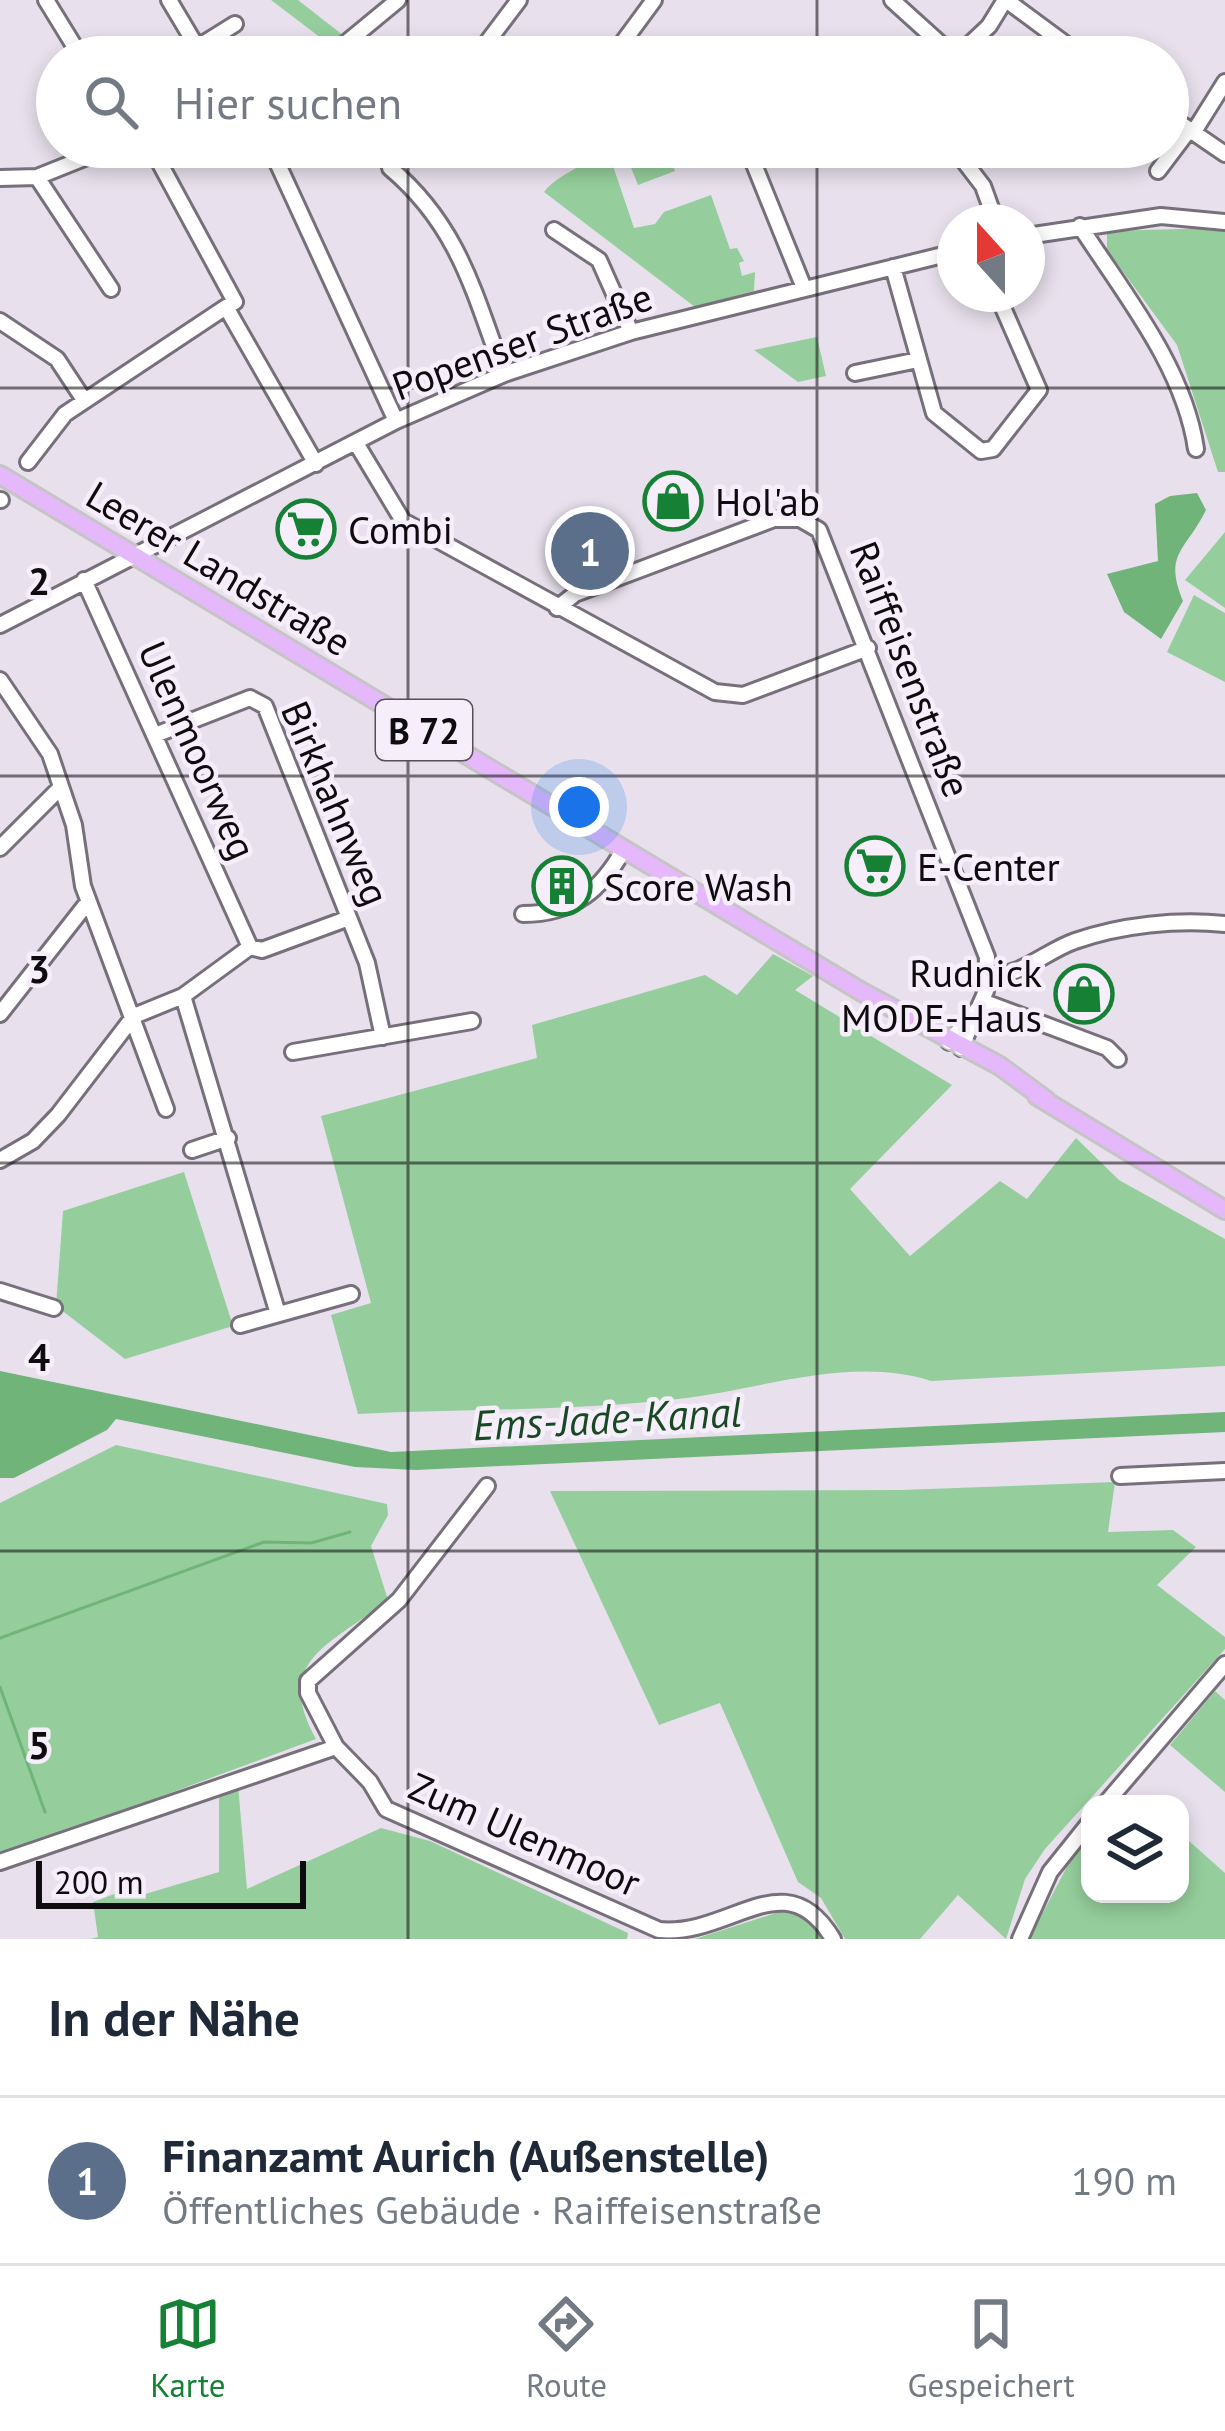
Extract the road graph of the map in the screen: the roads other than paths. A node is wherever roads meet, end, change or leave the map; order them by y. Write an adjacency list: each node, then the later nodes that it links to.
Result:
1 (46, 0): 9 (street)
2 (169, 0): 10 (street)
3 (519, 0): 13 (street)
4 (654, 0): 14 (street)
5 (892, 0): 15 (street)
6 (1005, 0): 16 (street); 17 (street)
7 (394, 1): 12 (street)
8 (235, 24): 11 (street)
9 (68, 36)
10 (190, 36)
11 (215, 36)
12 (353, 36)
13 (492, 36)
14 (627, 36)
15 (932, 36)
16 (978, 36)
17 (1054, 36)
18 (1225, 82): 19 (street)
19 (1191, 131): 20 (street); 21 (street)
20 (1189, 133)
21 (1225, 154)
22 (60, 168): 30 (street)
23 (162, 168): 41 (street)
24 (280, 168): 49 (street)
25 (391, 168): 47 (street)
26 (755, 168): 39 (street)
27 (969, 168): 32 (street)
28 (1160, 168): 29 (street)
29 (1158, 171)
30 (37, 177): 31 (street); 40 (street)
31 (0, 178)
32 (990, 204)
33 (1225, 222): 34 (street)
34 (1080, 226): 36 (street); 51 (street)
35 (554, 230): 44 (street)
36 (1045, 233)
37 (937, 256): 38 (street, Popenser Straße)
38 (893, 267): 39 (street, Popenser Straße); 45 (street)
39 (804, 288): 44 (street, Popenser Straße)
40 (111, 289)
41 (226, 307): 48 (street); 53 (street)
42 (1005, 312): 45 (street)
43 (0, 321): 48 (street)
44 (631, 332): 47 (street, Popenser Straße)
45 (918, 360): 46 (street)
46 (855, 373)
47 (504, 374): 49 (street, Popenser Straße)
48 (84, 400): 52 (street)
49 (396, 421): 50 (street, Popenser Straße)
50 (356, 442): 53 (street, Popenser Straße); 57 (street)
51 (1196, 449)
52 (28, 463)
53 (316, 464): 55 (street, Popenser Straße)
54 (0, 475): 55 (main road, Leerer Landstraße / B 72)
55 (134, 555): 56 (street, Popenser Straße); 64 (main road, Leerer Landstraße / B 72)
56 (85, 580): 58 (street, Popenser Straße); 61 (street, Ulenmoorweg)
57 (557, 608): 59 (street); 59 (street, Raiffeisenstraße)
58 (0, 625)
59 (868, 648): 70 (street, Raiffeisenstraße)
60 (0, 680): 62 (street)
61 (154, 735): 67 (street, Birkhahnweg); 69 (street, Ulenmoorweg)
62 (60, 788): 63 (street); 65 (street)
63 (0, 848)
64 (624, 849): 66 (street); 77 (main road, Leerer Landstraße / B 72)
65 (88, 902): 73 (street); 74 (street)
66 (523, 914)
67 (349, 917): 69 (street); 76 (street, Birkhahnweg)
68 (1225, 924): 70 (street)
69 (250, 947): 71 (street)
70 (988, 970): 72 (street)
71 (183, 997): 74 (street); 81 (street)
72 (981, 1004): 77 (street); 79 (street)
73 (0, 1014)
74 (134, 1016): 80 (street); 83 (street)
75 (472, 1021): 76 (street)
76 (383, 1037): 78 (street)
77 (955, 1045): 84 (main road, Leerer Landstraße / B 72)
78 (293, 1052)
79 (1118, 1059)
80 (166, 1108)
81 (228, 1138): 82 (street); 88 (street)
82 (192, 1150)
83 (0, 1160)
84 (1225, 1210)
85 (0, 1291): 87 (street)
86 (351, 1294): 88 (street)
87 (54, 1308)
88 (278, 1314): 89 (street)
89 (240, 1325)
90 (1225, 1471): 91 (street)
91 (1120, 1476)
92 (487, 1486): 94 (street)
93 (1225, 1664): 95 (street)
94 (336, 1747): 97 (street); 98 (street, Zum Ulenmoor)
95 (1113, 1795)
96 (1081, 1833): 99 (street)
97 (0, 1862)
98 (833, 1939)
99 (1020, 1939)

